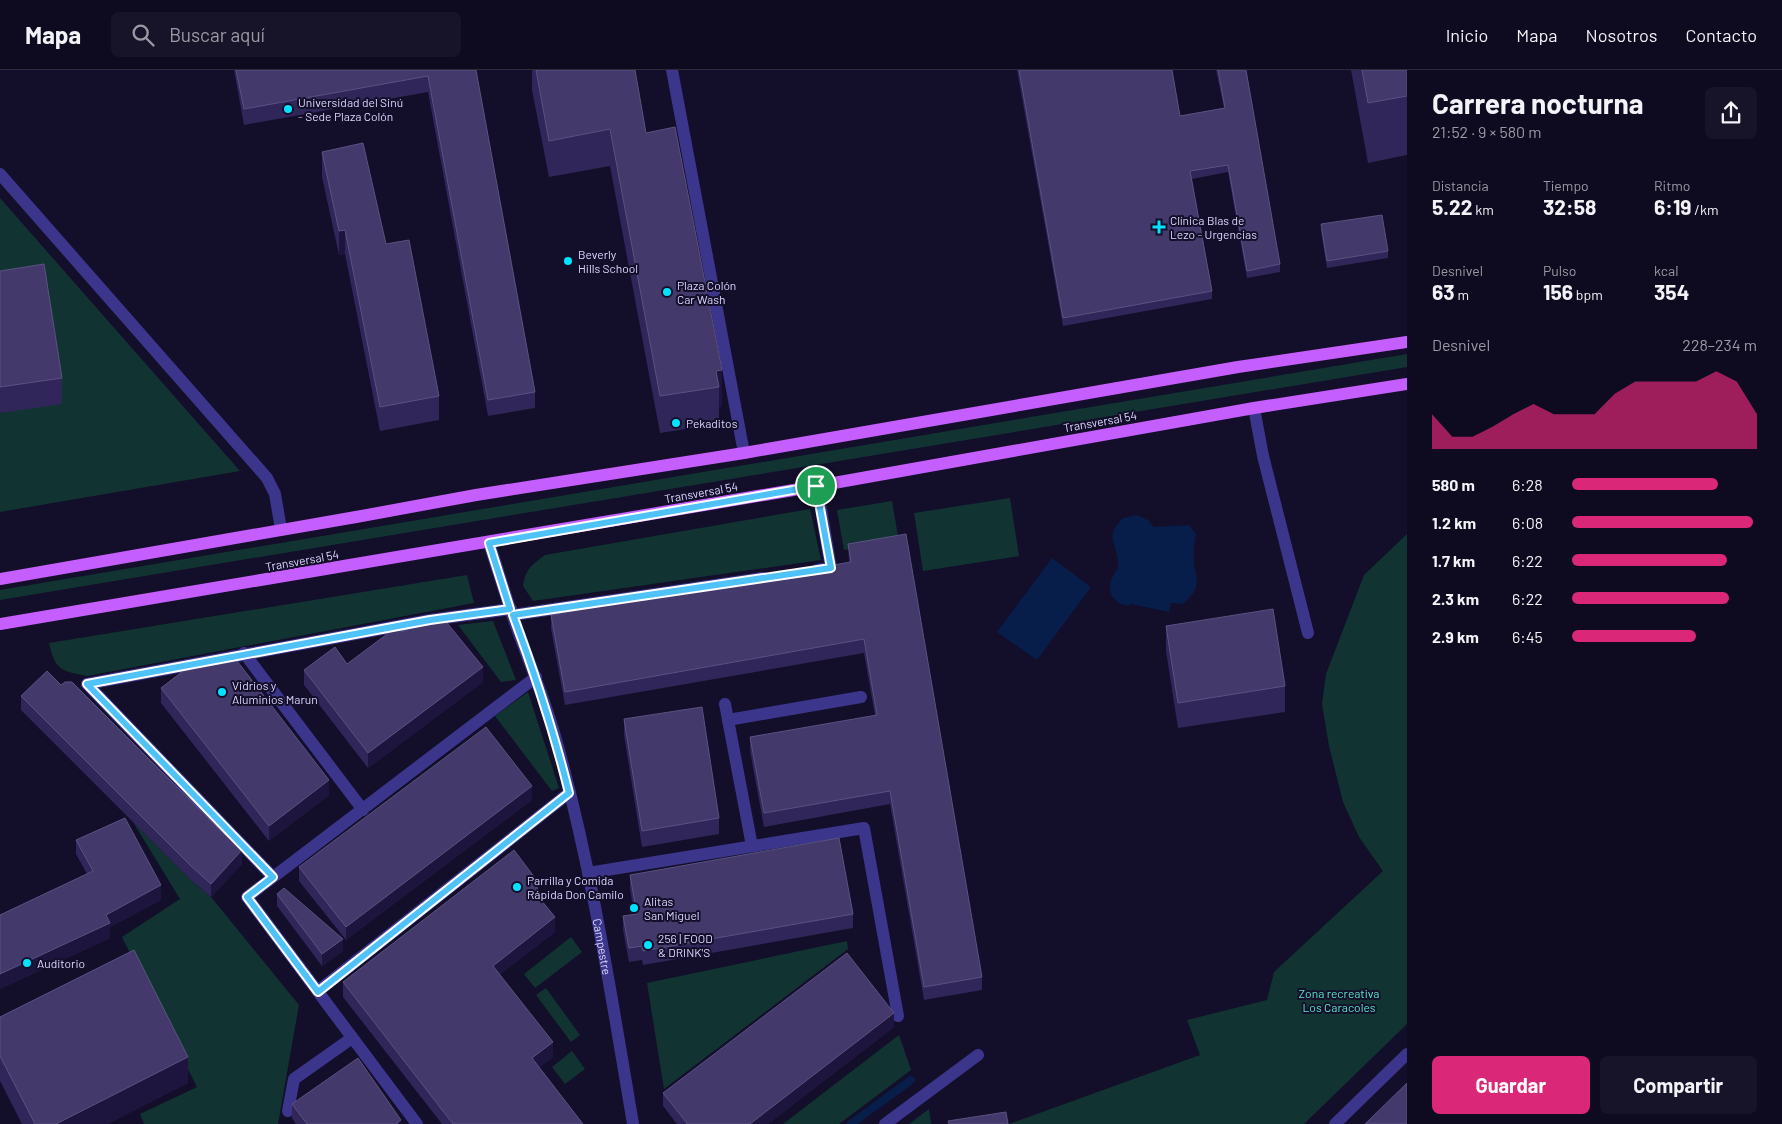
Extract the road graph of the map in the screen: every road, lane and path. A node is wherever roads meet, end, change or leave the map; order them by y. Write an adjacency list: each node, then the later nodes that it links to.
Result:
1 (672, 70): 6 (street)
2 (0, 174): 8 (street)
3 (1407, 342): 6 (main road)
4 (1407, 384): 5 (main road, Transversal 54)
5 (1254, 408): 7 (main road, Transversal 54); 15 (street)
6 (744, 452): 8 (main road)
7 (816, 486): 9 (main road, Transversal 54); 10 (street)
8 (281, 529): 12 (main road)
9 (489, 543): 13 (street, Campestre); 14 (main road, Transversal 54)
10 (802, 572)
11 (773, 577): 13 (street)
12 (0, 579)
13 (512, 612): 16 (street); 17 (street, Campestre)
14 (0, 624)
15 (1308, 633)
16 (244, 653): 22 (street); 25 (street)
17 (536, 677): 21 (street, Campestre); 22 (street)
18 (861, 697): 20 (street)
19 (725, 704): 20 (street)
20 (728, 720): 23 (street)
21 (569, 793): 24 (street, Campestre); 26 (street)
22 (363, 810): 25 (street)
23 (752, 846): 24 (street); 27 (street)
24 (588, 873): 33 (street, Campestre)
25 (273, 877): 26 (street)
26 (318, 992): 28 (street)
27 (898, 1016)
28 (352, 1038): 31 (street); 32 (street)
29 (1407, 1054): 35 (street)
30 (978, 1055): 34 (street)
31 (288, 1111)
32 (417, 1124)
33 (633, 1124)
34 (885, 1124)
35 (1335, 1124)

